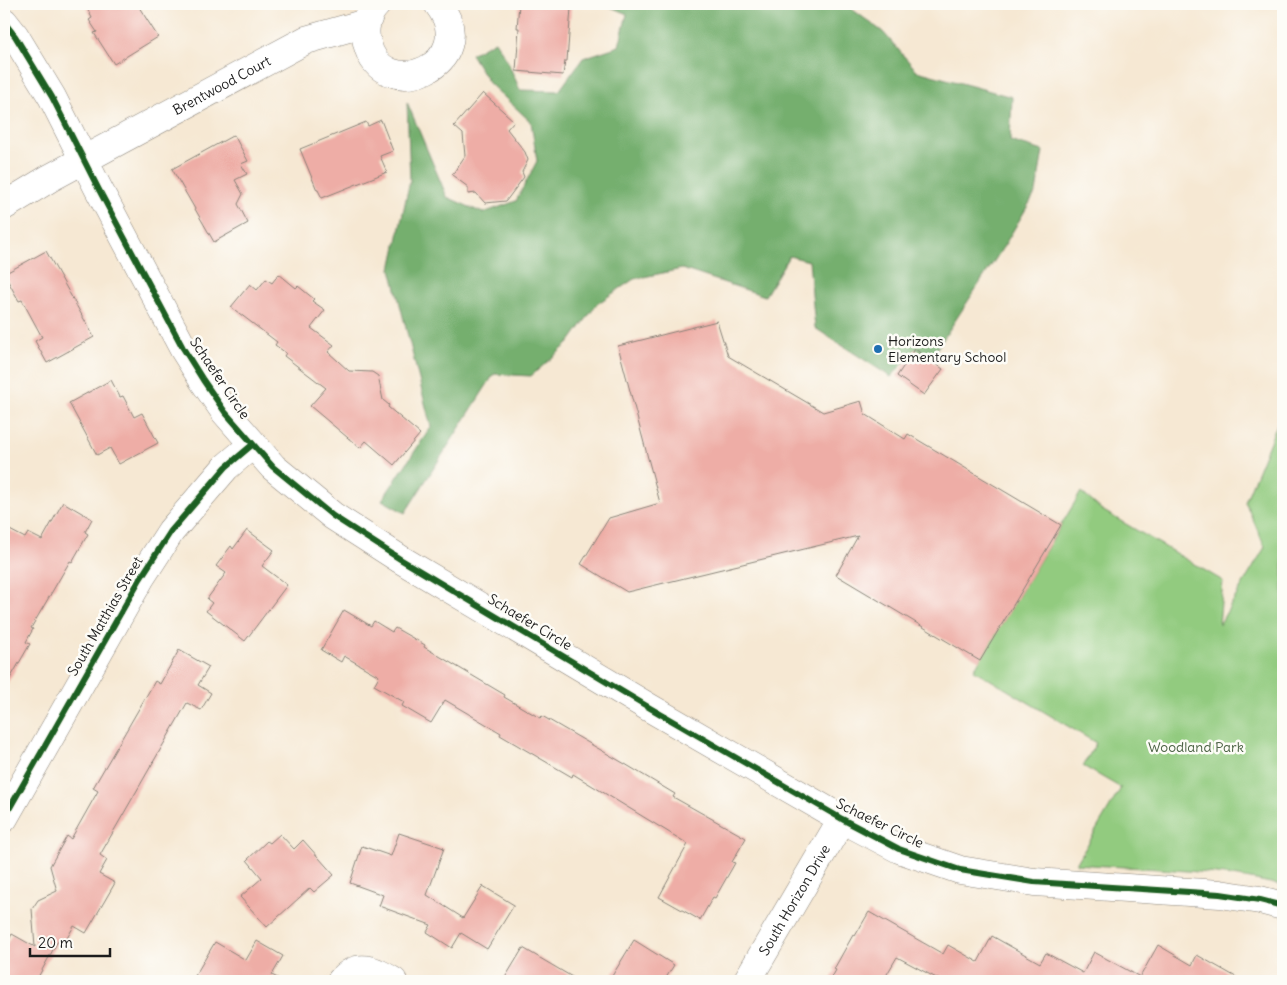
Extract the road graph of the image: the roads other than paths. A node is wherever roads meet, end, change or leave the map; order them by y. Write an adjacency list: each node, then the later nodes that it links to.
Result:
1 (438, 4): 2 (street, Brentwood Court)
2 (371, 13): 4 (street, Brentwood Court)
3 (4, 22): 4 (street, Schaefer Circle)
4 (83, 160): 5 (street, Brentwood Court); 6 (street, Schaefer Circle)
5 (4, 206)
6 (252, 445): 7 (street, South Matthias Street); 8 (street, Schaefer Circle)
7 (4, 818)
8 (842, 819): 9 (street, Schaefer Circle); 12 (street, South Horizon Drive)
9 (1283, 906)
10 (341, 981): 11 (street)
11 (393, 981)
12 (747, 981)

